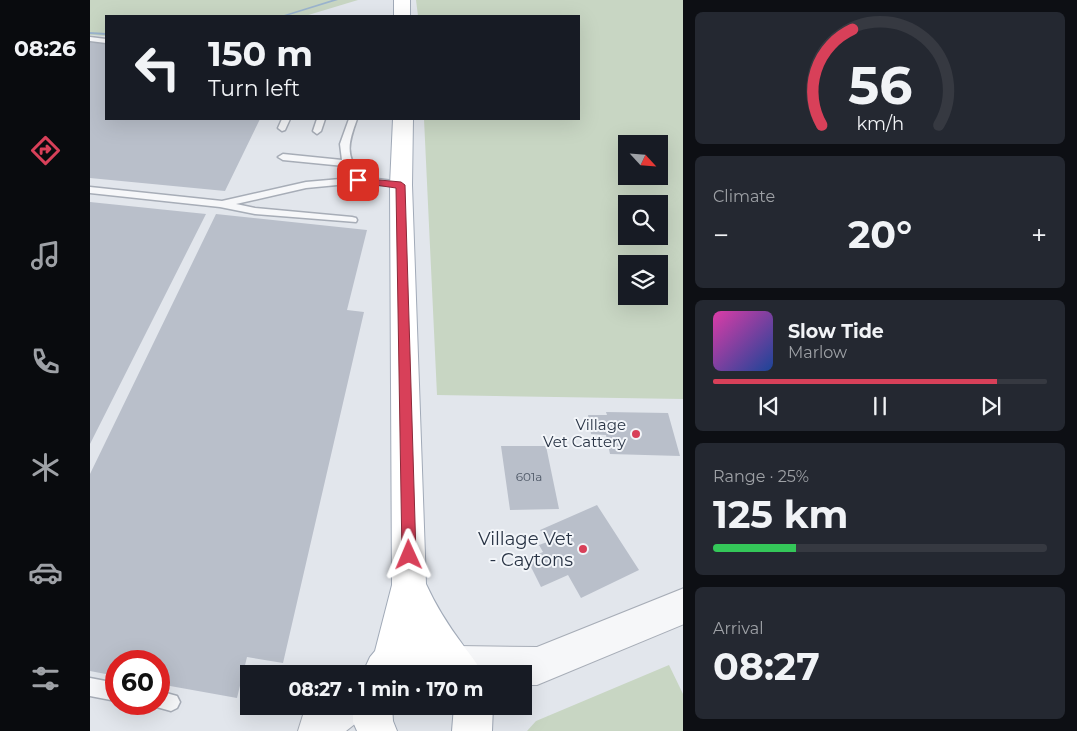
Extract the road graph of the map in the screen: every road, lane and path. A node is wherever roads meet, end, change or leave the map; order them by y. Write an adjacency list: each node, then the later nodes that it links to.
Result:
1 (402, 0): 2 (main road)
2 (402, 15)
3 (90, 39): 4 (lane)
4 (105, 40)
5 (321, 120): 8 (lane)
6 (353, 120): 10 (lane)
7 (403, 120): 12 (main road)
8 (317, 131)
9 (283, 157): 10 (lane)
10 (346, 163): 11 (lane)
11 (358, 180): 12 (lane); 14 (lane)
12 (401, 185): 16 (main road)
13 (90, 190): 14 (lane)
14 (222, 204): 15 (lane)
15 (352, 220)
16 (409, 585): 18 (main road); 20 (main road)
17 (683, 606): 22 (street)
18 (387, 665)
19 (389, 665): 21 (main road)
20 (456, 665)
21 (456, 665)
22 (532, 671)
23 (90, 687): 24 (lane)
24 (105, 690)
25 (373, 715): 26 (main road)
26 (376, 731)

